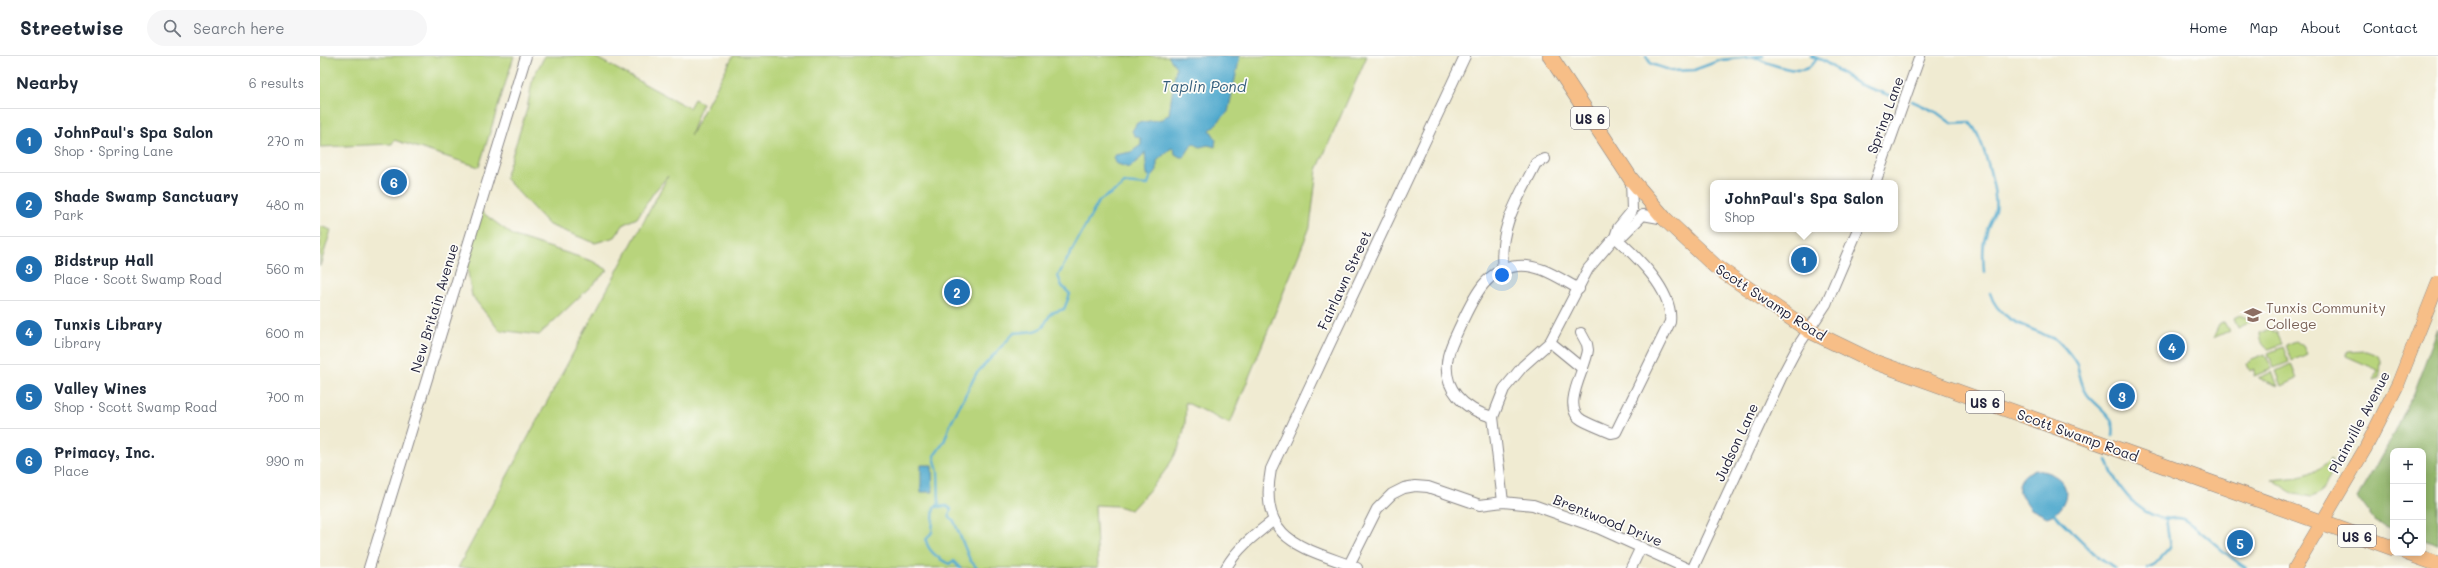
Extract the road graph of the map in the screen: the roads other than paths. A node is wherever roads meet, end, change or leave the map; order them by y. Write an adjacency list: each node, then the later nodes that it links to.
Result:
1 (526, 56): 27 (street, New Britain Avenue)
2 (1465, 56): 20 (street, Fairlawn Street)
3 (1550, 56): 6 (highway, Scott Swamp Road / US 6)
4 (1920, 56): 7 (street, Spring Lane)
5 (1545, 159): 11 (street)
6 (1631, 179): 8 (highway, Scott Swamp Road / US 6); 10 (street)
7 (1876, 180)
8 (1665, 219): 10 (street); 14 (highway, Scott Swamp Road / US 6)
9 (1857, 232): 14 (street)
10 (1615, 237): 13 (street); 17 (street)
11 (1502, 270): 13 (street); 18 (street)
12 (2438, 284): 21 (main road, Plainville Avenue)
13 (1579, 289): 16 (street)
14 (1810, 331): 21 (highway, Scott Swamp Road / US 6); 31 (street, Judson Lane)
15 (1581, 333): 17 (street)
16 (1550, 342): 17 (street); 18 (street)
17 (1583, 370)
18 (1493, 418): 19 (street)
19 (1503, 502): 22 (street, Brentwood Drive); 26 (street, Brentwood Drive)
20 (1274, 520): 26 (street, Fairlawn Street); 28 (street)
21 (2321, 524): 23 (highway, Scott Swamp Road / US 6); 32 (main road, Plainville Avenue)
22 (1640, 547): 29 (street); 30 (street, Brentwood Drive)
23 (2390, 547)
24 (2415, 556): 25 (highway)
25 (2438, 564)
26 (1353, 567)
27 (369, 568)
28 (1226, 568)
29 (1631, 568)
30 (1686, 568)
31 (1693, 568)
32 (2295, 568)

